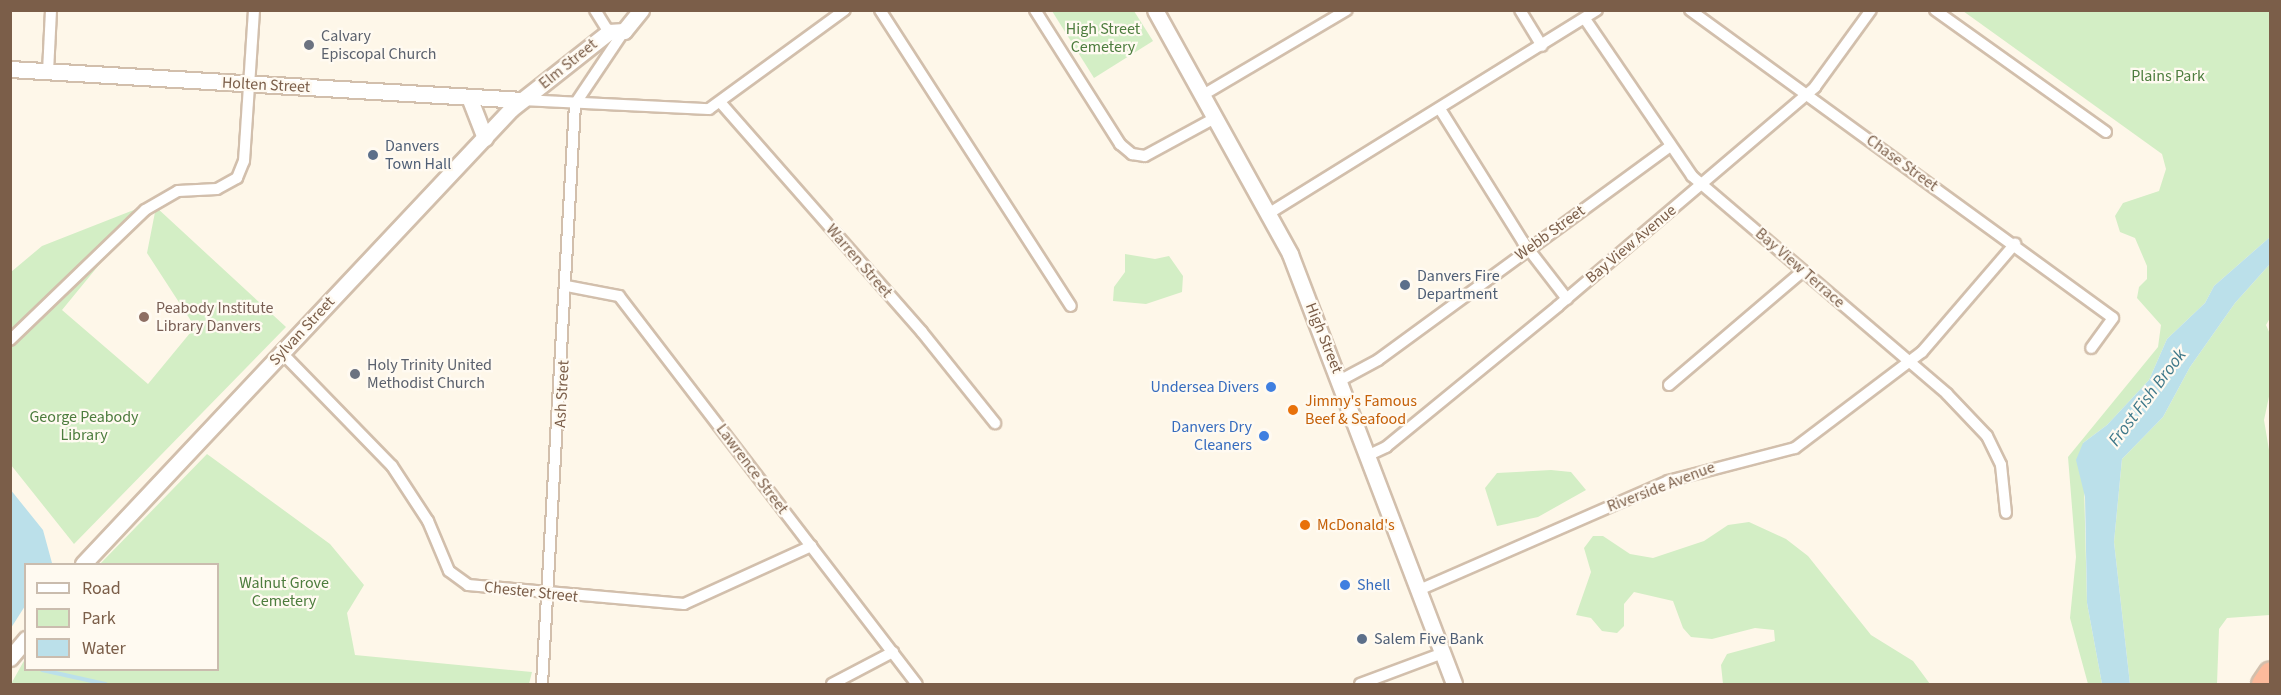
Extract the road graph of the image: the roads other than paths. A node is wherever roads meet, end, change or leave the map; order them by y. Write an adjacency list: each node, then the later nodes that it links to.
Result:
1 (51, 10): 19 (street)
2 (254, 10): 20 (street)
3 (595, 10): 16 (street)
4 (641, 10): 16 (main road, Elm Street)
5 (845, 10): 25 (street)
6 (880, 10): 39 (street)
7 (1035, 10): 28 (street)
8 (1155, 10): 22 (main road, High Street)
9 (1347, 10): 22 (street)
10 (1520, 10): 17 (street)
11 (1597, 10): 15 (street)
12 (1690, 10): 21 (street, Chase Street)
13 (1871, 10): 21 (street, Bay View Avenue)
14 (1935, 10): 29 (street)
15 (1585, 19): 17 (street); 31 (street, Bay View Terrace)
16 (616, 32): 24 (main road, Elm Street); 26 (street)
17 (1542, 46): 27 (street)
18 (10, 69): 19 (main road, Holten Street)
19 (48, 72): 20 (main road, Holten Street)
20 (250, 84): 23 (main road, Holten Street); 40 (street)
21 (1806, 94): 32 (street, Bay View Avenue); 34 (street, Chase Street)
22 (1203, 95): 28 (main road, High Street)
23 (469, 97): 24 (main road, Holten Street); 30 (main road)
24 (522, 100): 26 (street); 30 (main road, Sylvan Street)
25 (720, 102): 26 (street); 46 (street, Warren Street)
26 (575, 104): 37 (street, Ash Street)
27 (1440, 109): 33 (street); 35 (street)
28 (1215, 118): 33 (main road, High Street)
29 (2106, 132)
30 (485, 138): 42 (main road, Sylvan Street)
31 (1670, 146): 32 (street, Bay View Terrace); 35 (street, Webb Street)
32 (1702, 184): 36 (street, Bay View Terrace); 38 (street, Bay View Avenue)
33 (1268, 214): 44 (main road, High Street)
34 (2015, 243): 41 (street, Chase Street); 43 (street, Riverside Avenue)
35 (1528, 248): 38 (street); 44 (street, Webb Street)
36 (1803, 271): 43 (street, Bay View Terrace); 45 (street)
37 (567, 286): 49 (street, Lawrence Street); 52 (street, Ash Street)
38 (1567, 299): 47 (street, Bay View Avenue)
39 (1071, 306)
40 (10, 340)
41 (2091, 348)
42 (282, 353): 50 (main road, Sylvan Street); 52 (street, Chester Street)
43 (1909, 361): 48 (street, Bay View Terrace); 51 (street, Riverside Avenue)
44 (1341, 380): 47 (main road, High Street)
45 (1669, 385)
46 (995, 423)
47 (1369, 455): 51 (main road, High Street)
48 (2006, 513)
49 (811, 546): 52 (street, Chester Street); 54 (street, Lawrence Street)
50 (84, 563)
51 (1419, 590): 55 (main road, High Street)
52 (551, 594): 58 (street, Ash Street)
53 (24, 641): 56 (main road)
54 (893, 652): 59 (street); 60 (street, Lawrence Street)
55 (1443, 653): 61 (street); 62 (main road, High Street)
56 (10, 658)
57 (2271, 672): 63 (highway)
58 (542, 684)
59 (832, 684)
60 (917, 684)
61 (1360, 684)
62 (1454, 684)
63 (2262, 684)

